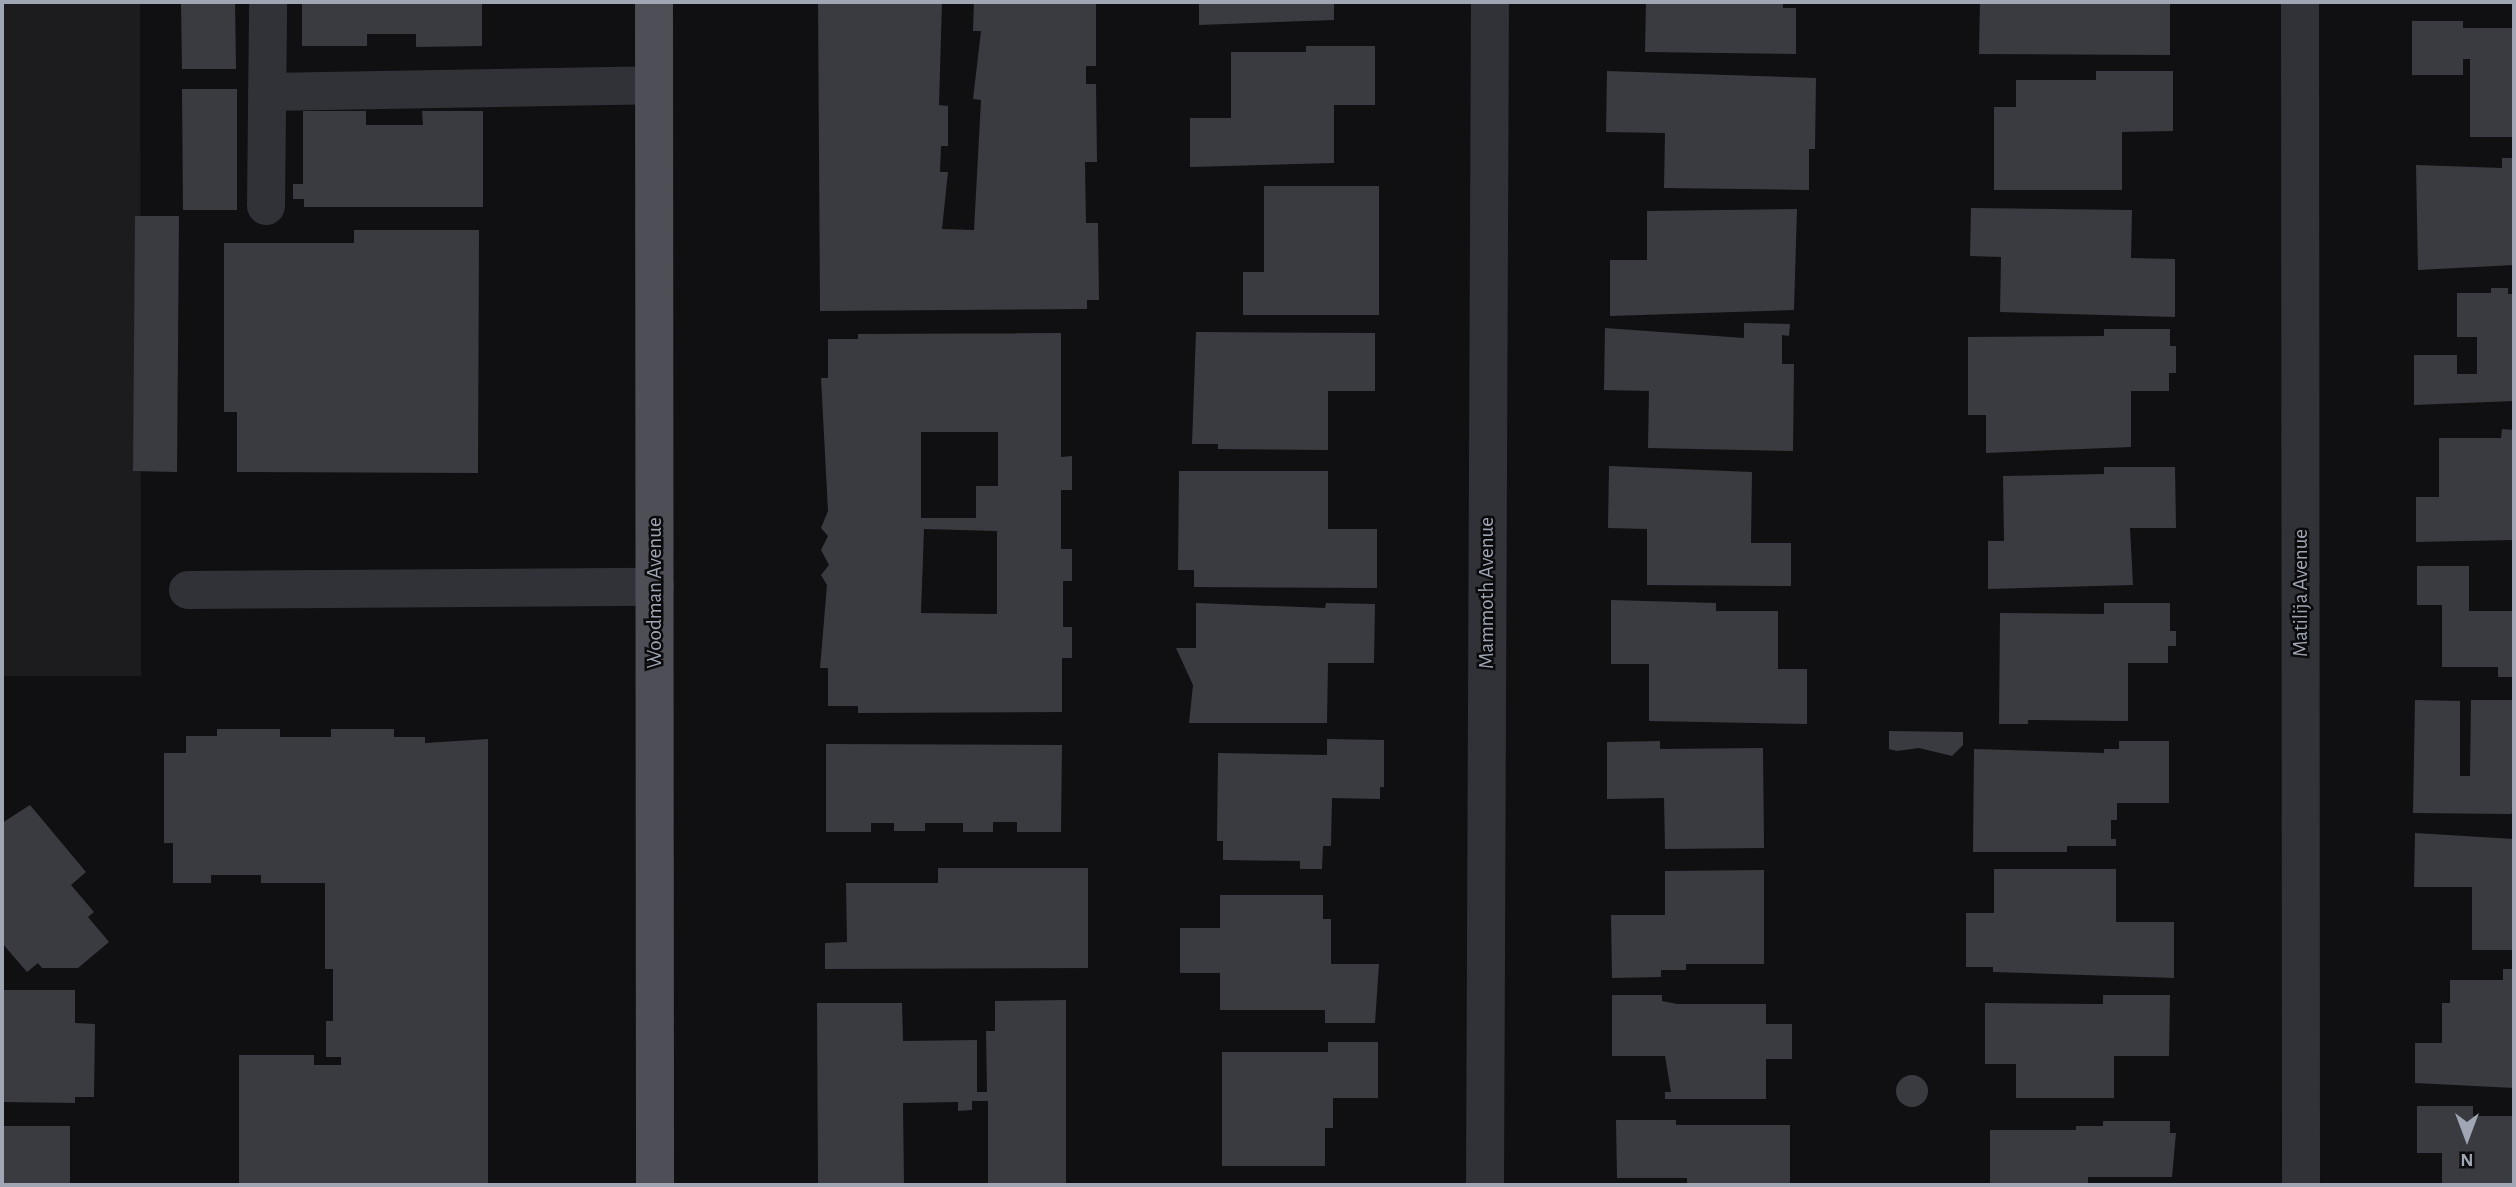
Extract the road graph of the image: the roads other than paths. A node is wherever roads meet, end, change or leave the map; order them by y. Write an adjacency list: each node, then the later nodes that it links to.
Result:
1 (268, 2): 6 (street)
2 (654, 2): 5 (main road, Woodman Avenue)
3 (1490, 2): 11 (street, Mammoth Avenue)
4 (2300, 2): 12 (street, Matilija Avenue)
5 (654, 85): 6 (street); 8 (main road, Woodman Avenue)
6 (267, 92): 7 (street)
7 (266, 206)
8 (655, 587): 9 (street); 10 (main road, Woodman Avenue)
9 (188, 590)
10 (655, 1185)
11 (1485, 1185)
12 (2301, 1185)

